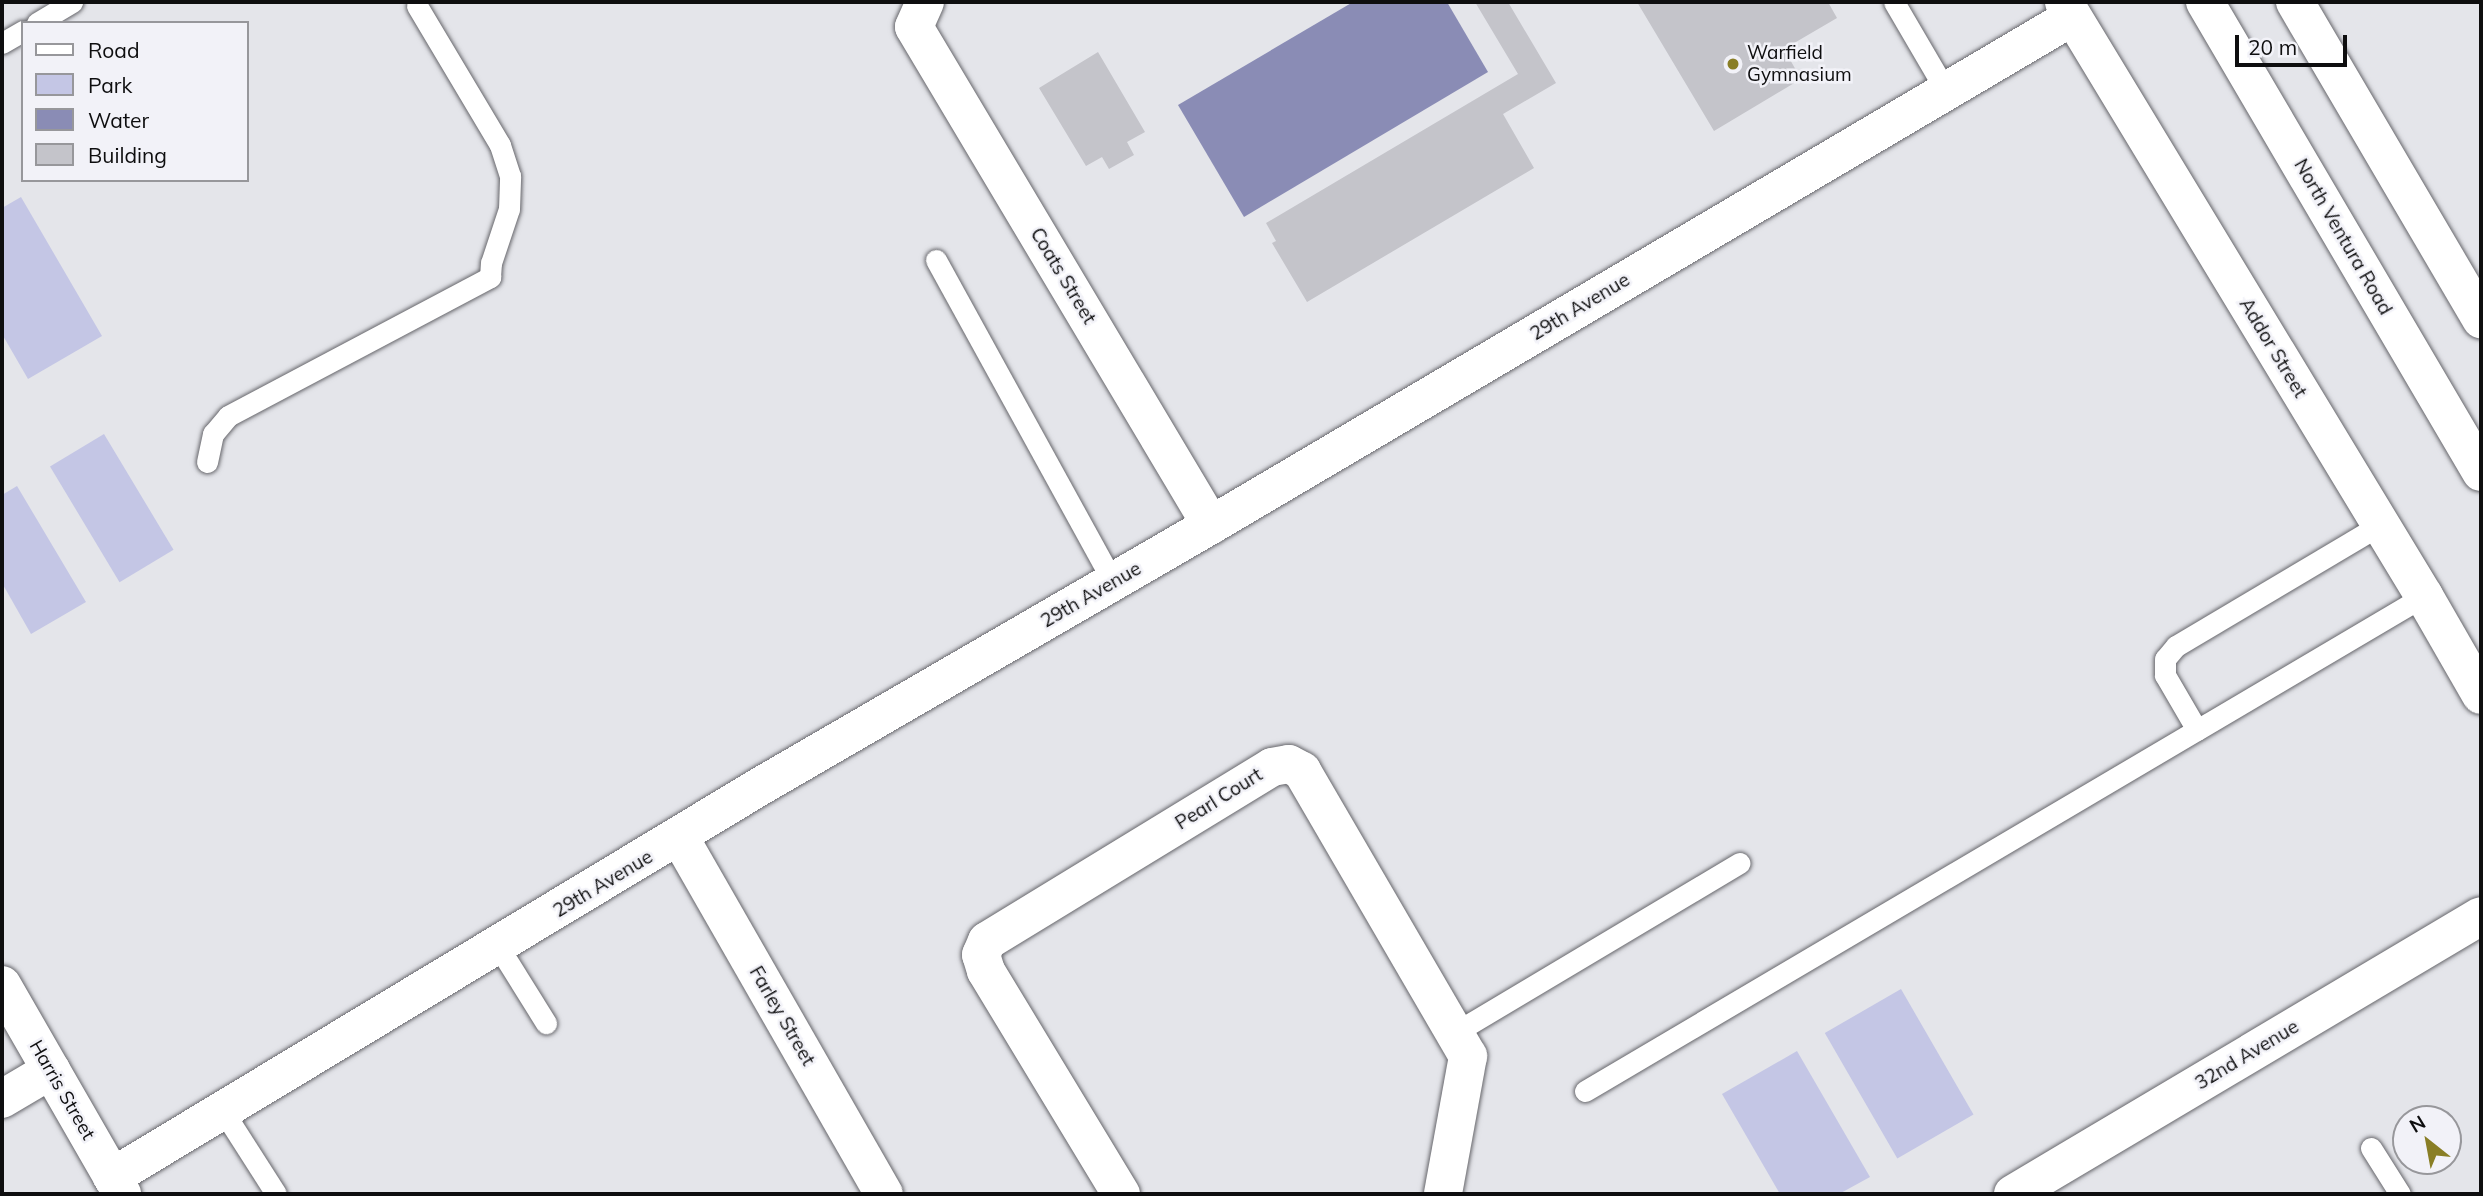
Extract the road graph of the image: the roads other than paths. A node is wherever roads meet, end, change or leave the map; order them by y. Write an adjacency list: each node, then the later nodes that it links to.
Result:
1 (72, 2): 8 (lane)
2 (1894, 2): 11 (lane)
3 (2205, 2): 15 (street, North Ventura Road)
4 (2295, 2): 13 (street)
5 (417, 6): 14 (lane)
6 (2068, 9): 11 (street, 29th Avenue); 17 (street, Addor Street)
7 (919, 14): 16 (street, Coats Street)
8 (40, 21)
9 (21, 32): 10 (lane)
10 (2, 43)
11 (1946, 91): 16 (street, 29th Avenue)
12 (936, 260): 18 (lane)
13 (2481, 319)
14 (207, 462)
15 (2481, 472)
16 (1211, 525): 18 (street, 29th Avenue)
17 (2380, 525): 19 (street, Addor Street); 21 (lane)
18 (1113, 582): 22 (street, 29th Avenue)
19 (2424, 596): 20 (street, Addor Street); 21 (lane)
20 (2481, 695)
21 (2197, 730): 30 (lane)
22 (680, 838): 25 (street, 29th Avenue); 36 (street, Farley Street)
23 (1740, 863): 28 (lane)
24 (2481, 916): 39 (street, 32nd Avenue)
25 (498, 946): 27 (lane); 32 (street, 29th Avenue)
26 (2, 985): 29 (street, Harris Street)
27 (546, 1023)
28 (1456, 1031): 37 (street, Pearl Court); 38 (street, Pearl Court)
29 (51, 1070): 31 (street); 34 (street, Harris Street)
30 (1586, 1091)
31 (2, 1099)
32 (223, 1111): 34 (street, 29th Avenue); 35 (lane)
33 (2371, 1148): 40 (lane)
34 (117, 1186)
35 (276, 1194)
36 (884, 1194)
37 (1121, 1194)
38 (1443, 1194)
39 (2013, 1194)
40 (2400, 1194)

